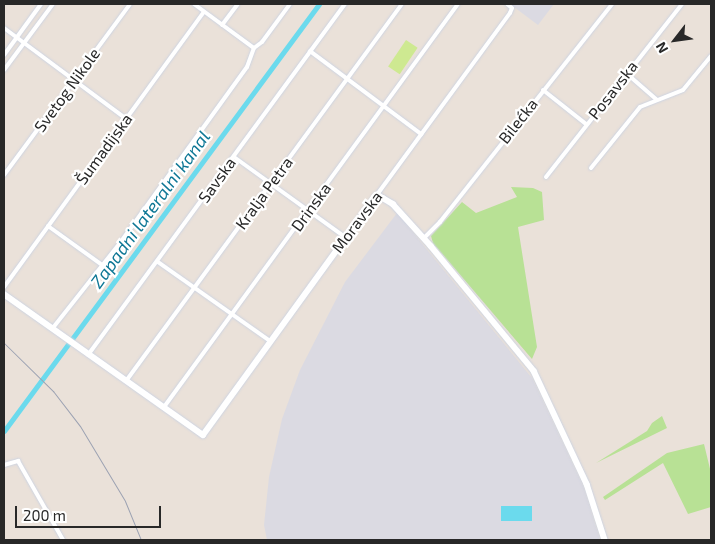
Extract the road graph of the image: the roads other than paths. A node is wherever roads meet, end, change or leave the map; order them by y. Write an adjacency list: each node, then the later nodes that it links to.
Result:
1 (41, 4): 16 (street)
2 (53, 4): 17 (street)
3 (130, 4): 25 (street, Svetog Nikole)
4 (194, 4): 13 (street)
5 (238, 4): 14 (street)
6 (290, 4): 18 (street)
7 (345, 4): 19 (street, Savska)
8 (402, 4): 24 (street, Kralja Petra)
9 (458, 4): 28 (street, Drinska)
10 (612, 4): 26 (street, Bilećka)
11 (682, 4): 23 (street, Posavska)
12 (509, 5): 31 (street, Moravska)
13 (204, 12): 14 (street); 29 (street, Šumadijska)
14 (222, 25): 18 (street)
15 (4, 28): 16 (street)
16 (16, 38): 17 (street); 20 (street)
17 (24, 43): 22 (street); 25 (street)
18 (254, 48): 43 (street)
19 (310, 51): 24 (street); 32 (street, Savska)
20 (4, 55)
21 (711, 56): 27 (street)
22 (4, 70)
23 (626, 73): 27 (street); 30 (street, Posavska)
24 (347, 79): 28 (street); 36 (street, Kralja Petra)
25 (75, 81): 29 (street); 34 (street, Svetog Nikole)
26 (543, 90): 30 (street); 41 (street, Bilećka)
27 (656, 99): 33 (street)
28 (384, 106): 31 (street); 38 (street, Drinska)
29 (126, 118): 39 (street, Šumadijska)
30 (586, 124): 35 (street, Posavska)
31 (421, 134): 37 (street, Moravska)
32 (234, 157): 36 (street); 42 (street, Savska)
33 (591, 168)
34 (4, 175)
35 (546, 177)
36 (271, 184): 38 (street); 45 (street, Kralja Petra)
37 (376, 196): 40 (street, Moravska); 41 (street)
38 (308, 210): 40 (street); 47 (street, Drinska)
39 (48, 226): 43 (street); 44 (street, Šumadijska)
40 (345, 237): 49 (street, Moravska)
41 (424, 238): 55 (street)
42 (158, 262): 45 (street); 50 (street, Savska)
43 (102, 265): 48 (street)
44 (4, 287)
45 (196, 288): 47 (street); 51 (street, Kralja Petra)
46 (4, 294): 48 (street)
47 (233, 315): 49 (street); 52 (street, Drinska)
48 (52, 330): 50 (street)
49 (270, 341): 52 (street, Moravska)
50 (88, 355): 51 (street)
51 (126, 382): 52 (street)
52 (162, 409)
53 (4, 466): 54 (street)
54 (63, 540)
55 (605, 540)

